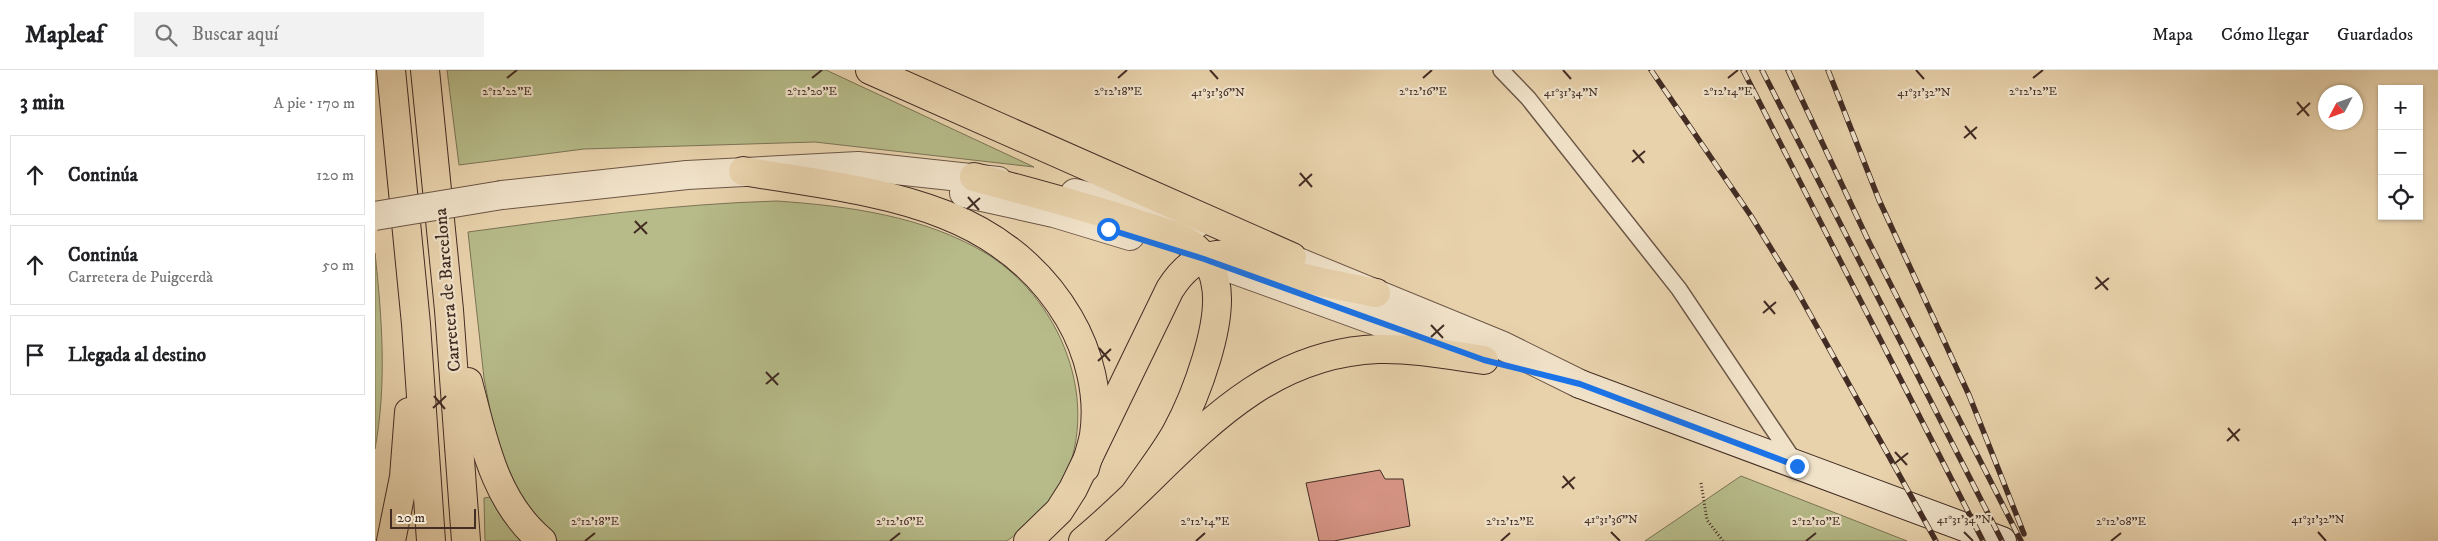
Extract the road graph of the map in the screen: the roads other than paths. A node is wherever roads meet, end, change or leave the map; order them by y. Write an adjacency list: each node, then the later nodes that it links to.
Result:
1 (391, 70): 12 (highway, Carretera de Barcelona)
2 (425, 70): 11 (highway, Carretera de Barcelona)
3 (870, 70): 9 (highway)
4 (1501, 70): 15 (lane)
5 (743, 172): 6 (street); 7 (street, bridge); 8 (street); 16 (highway)
6 (974, 177): 8 (highway); 9 (street)
7 (375, 216)
8 (1204, 259): 10 (highway); 13 (street); 16 (highway); 17 (highway)
9 (1296, 259): 10 (street)
10 (1376, 293): 14 (street)
11 (449, 310): 20 (highway, Carretera de Barcelona); 21 (highway)
12 (416, 324): 18 (highway); 19 (highway, Carretera de Barcelona)
13 (1484, 360): 14 (street); 17 (highway)
14 (1580, 384): 15 (street)
15 (1797, 466): 24 (street)
16 (1085, 468): 22 (highway)
17 (1135, 492): 23 (highway)
18 (391, 541)
19 (431, 541)
20 (466, 541)
21 (541, 541)
22 (1029, 541)
23 (1083, 541)
24 (2003, 541)

